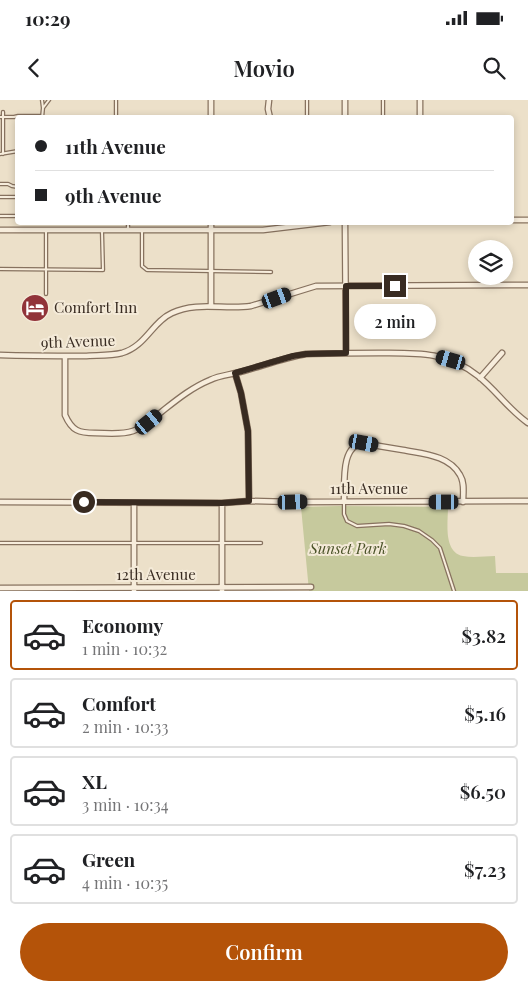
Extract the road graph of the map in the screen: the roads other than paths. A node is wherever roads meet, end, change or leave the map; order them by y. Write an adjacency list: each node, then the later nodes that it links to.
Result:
1 (42, 100): 10 (lane)
2 (49, 100): 10 (lane)
3 (116, 100): 13 (lane)
4 (211, 100): 14 (street)
5 (268, 100): 15 (street)
6 (307, 100): 16 (lane)
7 (345, 100): 17 (street)
8 (383, 100): 18 (lane)
9 (420, 100): 19 (street)
10 (43, 108): 12 (lane)
11 (3, 112): 20 (lane)
12 (42, 115)
13 (116, 115)
14 (211, 115)
15 (269, 115)
16 (307, 115)
17 (345, 115)
18 (383, 115)
19 (420, 115)
20 (1, 117): 21 (lane); 22 (lane)
21 (15, 118)
22 (1, 143): 24 (lane)
23 (15, 152): 24 (lane)
24 (1, 154)
25 (0, 184): 26 (lane)
26 (15, 186)
27 (0, 197): 28 (lane)
28 (15, 197)
29 (0, 216): 30 (lane)
30 (15, 216)
31 (514, 220): 32 (street)
32 (528, 220)
33 (128, 225): 40 (lane)
34 (211, 225): 42 (street)
35 (305, 225): 42 (street)
36 (345, 225): 48 (street)
37 (102, 229): 39 (street); 40 (street); 44 (lane)
38 (0, 230): 39 (street)
39 (46, 230): 44 (lane)
40 (128, 230): 41 (street)
41 (142, 230): 42 (street); 45 (lane)
42 (211, 230): 45 (street)
43 (0, 269): 44 (lane)
44 (46, 270): 49 (lane)
45 (212, 271): 46 (lane); 50 (street)
46 (271, 272)
47 (528, 285): 48 (street, 9th Avenue)
48 (346, 286): 50 (street, 9th Avenue); 51 (street)
49 (46, 294)
50 (211, 306): 54 (street, 9th Avenue)
51 (346, 353): 55 (street); 56 (street)
52 (502, 354): 56 (street)
53 (0, 355): 54 (street, 9th Avenue)
54 (65, 356): 55 (street)
55 (235, 373): 58 (street)
56 (480, 378): 57 (street)
57 (528, 423)
58 (249, 501): 62 (street, 11th Avenue); 64 (street, 11th Avenue)
59 (528, 501): 63 (street, 11th Avenue)
60 (0, 502): 61 (street, 11th Avenue)
61 (134, 502): 64 (street, 11th Avenue); 66 (street)
62 (344, 502): 63 (street, 11th Avenue); 63 (street); 73 (lane)
63 (463, 502)
64 (222, 503): 67 (street)
65 (0, 543): 66 (lane)
66 (134, 543): 67 (lane); 71 (street)
67 (222, 543): 68 (lane); 72 (street)
68 (260, 543)
69 (0, 588): 71 (street, 12th Avenue)
70 (311, 588): 72 (street, 12th Avenue)
71 (134, 589): 72 (street, 12th Avenue)
72 (222, 589)
73 (454, 591)

